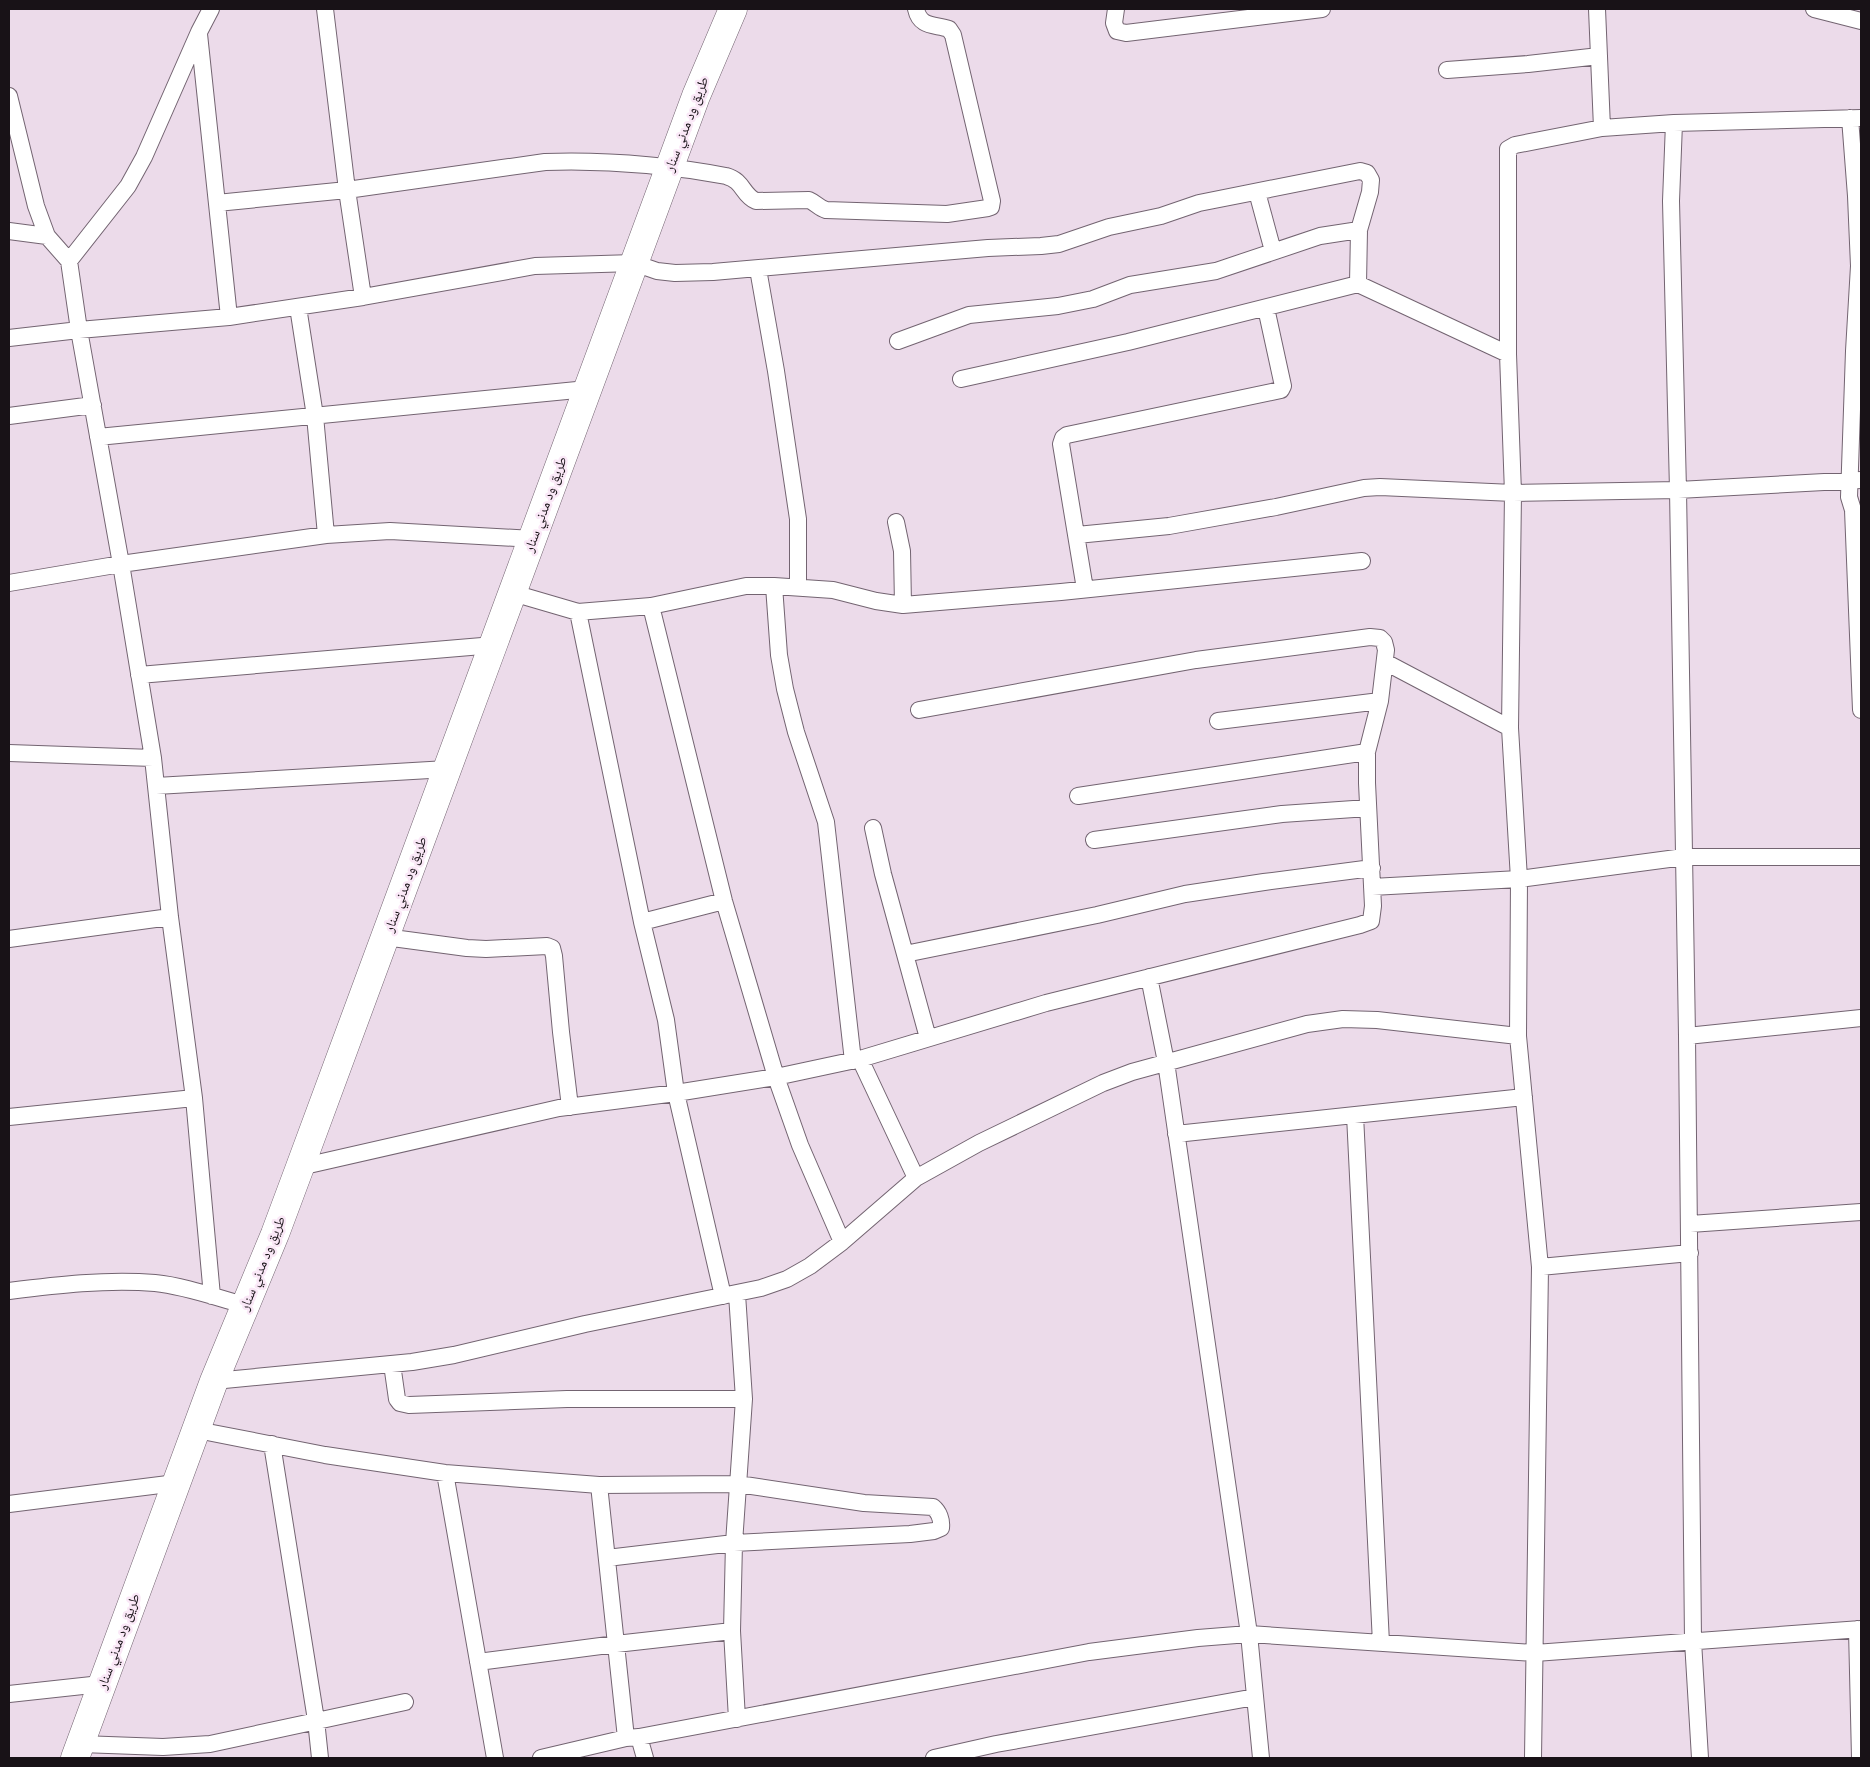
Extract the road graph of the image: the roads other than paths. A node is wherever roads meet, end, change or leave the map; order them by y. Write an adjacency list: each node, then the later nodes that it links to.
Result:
1 (211, 9): 11 (street)
2 (325, 9): 19 (street)
3 (733, 9): 18 (highway, طريق ود مدني سنار)
4 (916, 9): 18 (street)
5 (1116, 9): 9 (street)
6 (1322, 9): 9 (street)
7 (1597, 9): 12 (street)
8 (1814, 9): 10 (street)
9 (1240, 14)
10 (1861, 20)
11 (199, 32): 21 (street); 26 (street)
12 (1599, 56): 13 (street); 17 (street)
13 (1447, 70)
14 (9, 96): 24 (street)
15 (1855, 118): 16 (street); 44 (street)
16 (1674, 123): 17 (street); 45 (street)
17 (1602, 128): 37 (street)
18 (670, 166): 19 (street); 27 (highway, طريق ود مدني سنار)
19 (346, 190): 21 (street); 30 (street)
20 (1257, 192): 22 (street); 25 (street); 28 (street)
21 (217, 203): 33 (street)
22 (1360, 230): 25 (street); 29 (street)
23 (9, 231): 24 (street)
24 (47, 236): 26 (street)
25 (1272, 251): 36 (street)
26 (69, 260): 34 (street)
27 (634, 263): 28 (street); 30 (street); 39 (highway, طريق ود مدني سنار)
28 (758, 268): 55 (street)
29 (1358, 284): 32 (street); 37 (street)
30 (363, 297): 31 (street)
31 (298, 307): 33 (street); 42 (street)
32 (1266, 308): 38 (street); 49 (street)
33 (228, 317): 34 (street)
34 (80, 330): 35 (street); 40 (street)
35 (9, 338)
36 (898, 341)
37 (1508, 354): 46 (street)
38 (961, 379)
39 (587, 389): 42 (street); 50 (highway, طريق ود مدني سنار)
40 (93, 406): 41 (street); 43 (street)
41 (9, 416)
42 (315, 416): 43 (street); 48 (street)
43 (98, 437): 52 (street)
44 (1855, 480): 45 (street); 66 (street)
45 (1678, 490): 46 (street); 78 (street)
46 (1513, 493): 49 (street); 68 (street)
47 (896, 522): 58 (street)
48 (326, 535): 50 (street); 52 (street)
49 (1076, 535): 56 (street)
50 (533, 539): 57 (highway, طريق ود مدني سنار)
51 (1362, 561): 56 (street)
52 (121, 564): 53 (street); 63 (street)
53 (9, 583)
54 (774, 586): 55 (street); 59 (street); 94 (street)
55 (798, 587): 58 (street)
56 (1084, 589): 58 (street)
57 (513, 593): 60 (street); 61 (highway, طريق ود مدني سنار)
58 (903, 605)
59 (651, 606): 60 (street); 83 (street)
60 (578, 612): 85 (street)
61 (494, 645): 63 (street); 72 (highway, طريق ود مدني سنار)
62 (1384, 662): 64 (street); 65 (street); 68 (street)
63 (139, 676): 71 (street)
64 (1380, 700): 67 (street); 69 (street)
65 (919, 710)
66 (1861, 710)
67 (1218, 722)
68 (1510, 728): 81 (street)
69 (1367, 752): 74 (street); 75 (street)
70 (9, 753): 71 (street)
71 (153, 758): 73 (street)
72 (447, 769): 73 (street); 86 (highway, طريق ود مدني سنار)
73 (156, 786): 84 (street)
74 (1078, 796)
75 (1368, 808): 77 (street); 80 (street)
76 (873, 828): 88 (street)
77 (1094, 840)
78 (1684, 857): 79 (street); 81 (street); 92 (street)
79 (1861, 857)
80 (1372, 868): 82 (street); 88 (street)
81 (1519, 879): 82 (street); 91 (street)
82 (1372, 887): 89 (street)
83 (724, 901): 85 (street); 96 (street)
84 (170, 917): 87 (street); 99 (street)
85 (642, 922): 97 (street)
86 (385, 937): 100 (street); 104 (highway, طريق ود مدني سنار)
87 (9, 939)
88 (905, 954): 93 (street)
89 (1149, 977): 93 (street); 95 (street)
90 (1861, 1018): 92 (street)
91 (1518, 1036): 95 (street); 98 (street)
92 (1687, 1036): 107 (street)
93 (928, 1038): 94 (street)
94 (857, 1060): 96 (street); 105 (street)
95 (1166, 1062): 103 (street); 105 (street)
96 (776, 1077): 97 (street); 108 (street)
97 (676, 1093): 100 (street); 112 (street)
98 (1524, 1096): 101 (street); 110 (street)
99 (194, 1098): 102 (street); 113 (street)
100 (570, 1107): 104 (street)
101 (1355, 1115): 103 (street); 131 (street)
102 (9, 1117)
103 (1176, 1134): 129 (street)
104 (300, 1167): 114 (highway, طريق ود مدني سنار)
105 (916, 1178): 108 (street)
106 (1861, 1212): 107 (street)
107 (1690, 1224): 109 (street)
108 (842, 1242): 112 (street)
109 (1690, 1253): 110 (street); 130 (street)
110 (1540, 1267): 133 (street)
111 (9, 1291): 113 (street)
112 (730, 1295): 115 (street); 117 (street)
113 (212, 1296): 114 (street)
114 (244, 1305): 116 (highway, طريق ود مدني سنار)
115 (392, 1364): 116 (street); 117 (street)
116 (214, 1380): 118 (highway, طريق ود مدني سنار)
117 (744, 1399): 122 (street)
118 (197, 1430): 119 (street); 121 (highway, طريق ود مدني سنار)
119 (272, 1444): 120 (street); 140 (street)
120 (445, 1473): 123 (street); 134 (street)
121 (176, 1484): 124 (street); 135 (highway, طريق ود مدني سنار)
122 (738, 1484): 123 (street); 125 (street); 125 (street)
123 (599, 1485): 126 (street)
124 (9, 1504)
125 (734, 1543): 126 (street); 128 (street)
126 (607, 1558): 132 (street)
127 (1859, 1629): 130 (street); 151 (street)
128 (732, 1631): 132 (street); 139 (street)
129 (1249, 1634): 131 (street); 137 (street); 139 (street)
130 (1693, 1641): 133 (street); 150 (street)
131 (1381, 1643): 133 (street)
132 (616, 1644): 134 (street); 141 (street)
133 (1534, 1653): 149 (street)
134 (478, 1662): 144 (street)
135 (101, 1684): 136 (street); 142 (highway, طريق ود مدني سنار)
136 (9, 1694)
137 (1255, 1697): 147 (street); 148 (street)
138 (405, 1702): 140 (street)
139 (737, 1719): 141 (street)
140 (316, 1720): 142 (street); 143 (street)
141 (633, 1737): 145 (street); 146 (street)
142 (78, 1751)
143 (320, 1758)
144 (496, 1758)
145 (541, 1758)
146 (645, 1758)
147 (934, 1758)
148 (1261, 1758)
149 (1533, 1758)
150 (1700, 1758)
151 (1860, 1758)

